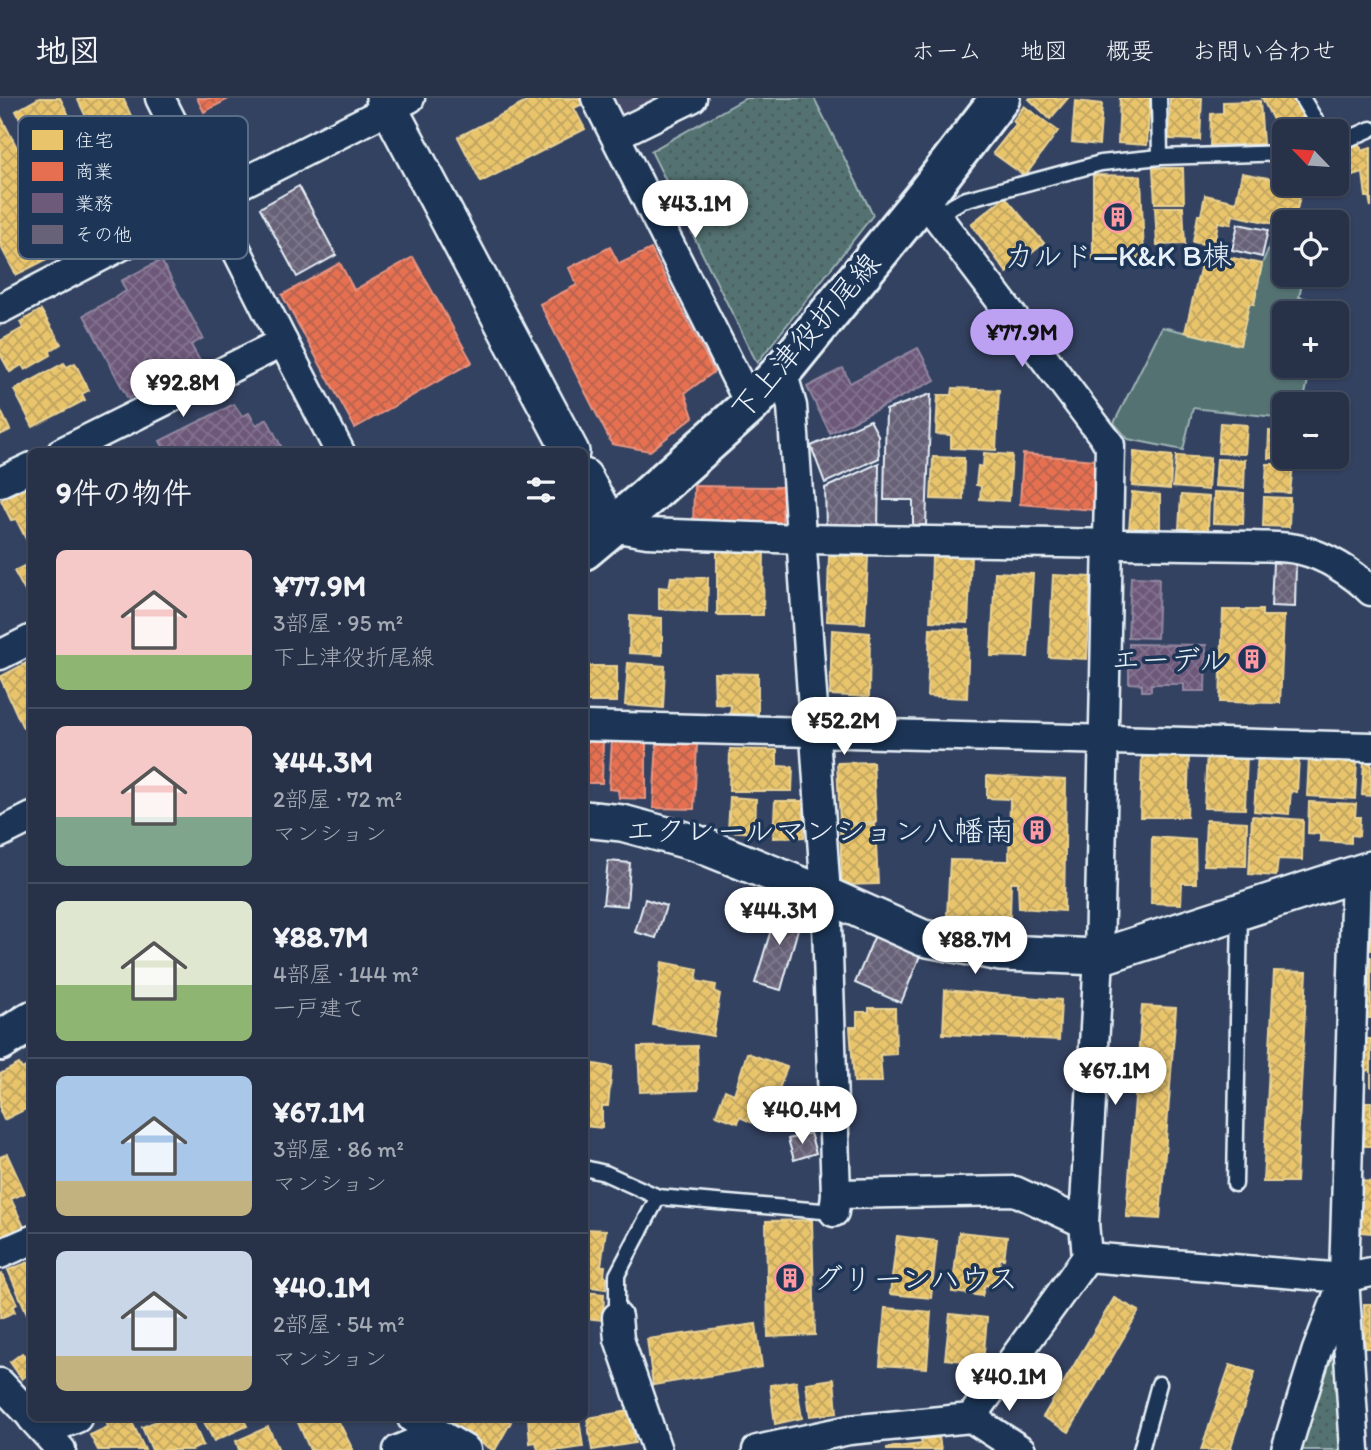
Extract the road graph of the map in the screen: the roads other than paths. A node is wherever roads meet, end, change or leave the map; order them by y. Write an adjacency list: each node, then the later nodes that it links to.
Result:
1 (160, 98): 8 (street)
2 (596, 98): 11 (street)
3 (692, 98): 11 (street)
4 (1000, 98): 16 (main road, 下上津役折尾線)
5 (1159, 98): 14 (lane)
6 (1303, 98): 9 (lane)
7 (395, 101): 15 (street); 25 (street)
8 (169, 116)
9 (1315, 119)
10 (1371, 129): 12 (lane)
11 (616, 135): 22 (street)
12 (1349, 139)
13 (1272, 153): 14 (lane)
14 (1160, 157): 16 (lane)
15 (248, 179)
16 (930, 206): 21 (main road, 下上津役折尾線); 31 (street)
17 (96, 259): 19 (street)
18 (241, 259): 20 (street)
19 (0, 309)
20 (283, 342): 23 (street); 24 (street)
21 (782, 371): 22 (main road, 下上津役折尾線); 30 (street)
22 (750, 405): 29 (main road, 下上津役折尾線)
23 (70, 448)
24 (338, 448)
25 (569, 448)
26 (28, 469): 27 (street)
27 (0, 482)
28 (588, 494): 29 (street)
29 (598, 538): 30 (street)
30 (802, 539): 31 (street); 36 (street)
31 (1108, 545): 32 (street); 37 (street)
32 (1371, 591)
33 (28, 641): 34 (street)
34 (0, 655)
35 (588, 726): 36 (street)
36 (816, 732): 37 (street); 43 (street)
37 (1105, 739): 38 (street); 45 (street)
38 (1371, 747)
39 (28, 819): 41 (street)
40 (588, 819): 43 (street)
41 (0, 833)
42 (1363, 871): 44 (street); 56 (street)
43 (826, 895): 45 (street); 51 (street)
44 (1240, 910): 45 (street); 49 (lane)
45 (1099, 957): 52 (street)
46 (28, 1024): 47 (main road)
47 (0, 1041)
48 (588, 1169): 50 (lane)
49 (1235, 1184)
50 (658, 1197): 51 (lane); 57 (lane)
51 (835, 1203): 52 (street)
52 (1084, 1223): 55 (street)
53 (28, 1242): 54 (street)
54 (0, 1254)
55 (1087, 1258): 56 (street); 61 (street)
56 (1357, 1275): 73 (street); 74 (street)
57 (617, 1317): 69 (street)
58 (0, 1383): 60 (street)
59 (1159, 1384): 72 (lane)
60 (28, 1414)
61 (971, 1418): 66 (street); 71 (street)
62 (67, 1421): 64 (street)
63 (417, 1421): 65 (street)
64 (42, 1429)
65 (438, 1433): 67 (street); 68 (street)
66 (850, 1440): 70 (street)
67 (398, 1450)
68 (466, 1450)
69 (657, 1450)
70 (757, 1450)
71 (1021, 1450)
72 (1140, 1450)
73 (1286, 1450)
74 (1354, 1450)

